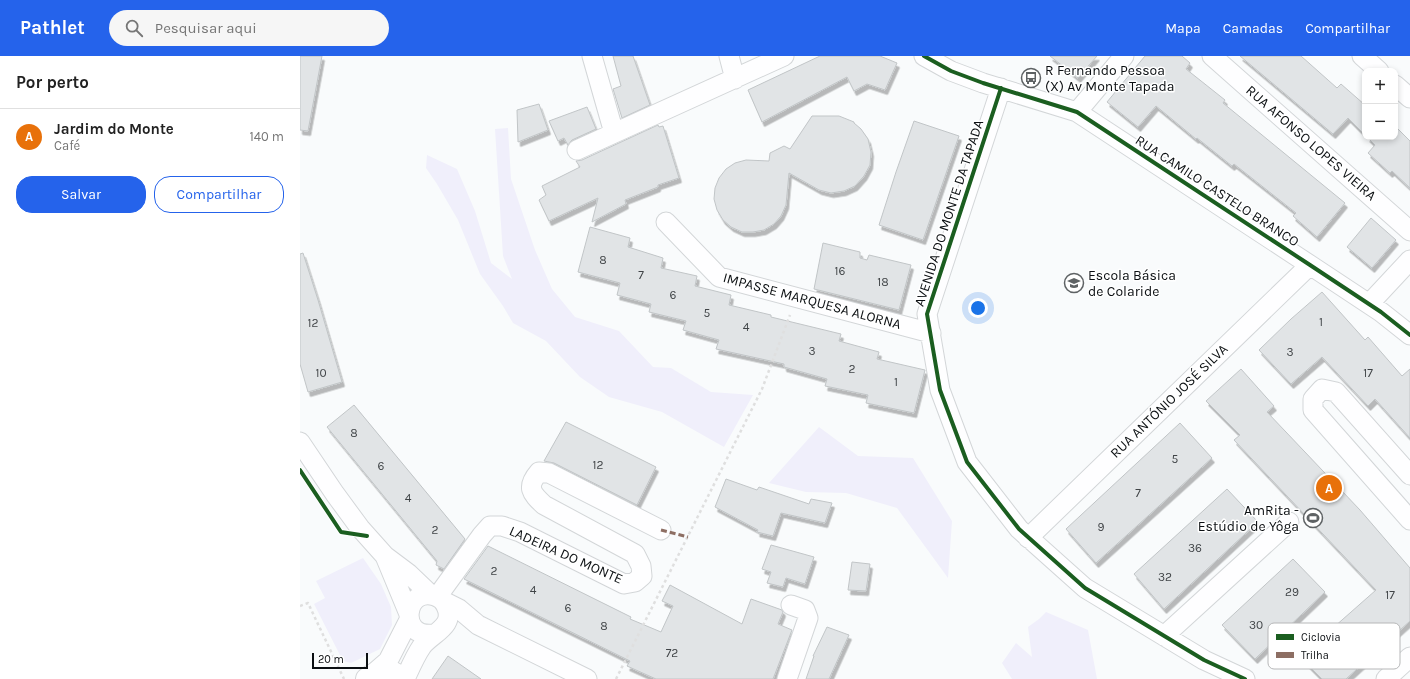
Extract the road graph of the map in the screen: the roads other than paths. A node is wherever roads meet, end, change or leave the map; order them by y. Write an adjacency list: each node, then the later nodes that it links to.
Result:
1 (592, 56): 14 (street)
2 (729, 56): 9 (street)
3 (784, 56): 9 (street)
4 (924, 56): 10 (street, RUA CAMILO CASTELO BRANCO)
5 (1124, 56): 13 (street)
6 (1212, 56): 17 (street, RUA AFONSO LOPES VIEIRA)
7 (1362, 56): 8 (street)
8 (1376, 68)
9 (735, 79): 14 (street)
10 (1001, 88): 13 (street, RUA CAMILO CASTELO BRANCO); 21 (street, AVENIDA DO MONTE DA TAPADA)
11 (1398, 88): 12 (street)
12 (1410, 98)
13 (1077, 112): 19 (street, RUA CAMILO CASTELO BRANCO)
14 (614, 134): 15 (street)
15 (577, 150)
16 (666, 222): 21 (street, IMPASSE MARQUESA ALORNA)
17 (1410, 231)
18 (1410, 260): 20 (street)
19 (1310, 265): 20 (street, RUA CAMILO CASTELO BRANCO); 28 (street, RUA ANTÓNIO JOSÉ SILVA)
20 (1369, 304): 22 (street, RUA CAMILO CASTELO BRANCO)
21 (930, 333): 28 (street, AVENIDA DO MONTE DA TAPADA)
22 (1410, 335)
23 (300, 442): 29 (street)
24 (1410, 475): 25 (street)
25 (1410, 520)
26 (1289, 522): 35 (street)
27 (661, 530): 30 (street, LADEIRA DO MONTE)
28 (1028, 538): 35 (street, AVENIDA DO MONTE DA TAPADA)
29 (385, 556): 30 (street); 32 (street)
30 (437, 598): 32 (street); 33 (street); 34 (street)
31 (791, 605): 42 (street)
32 (409, 617): 34 (street); 39 (street)
33 (478, 625): 34 (street); 41 (street)
34 (437, 633): 40 (street)
35 (1164, 636): 43 (street, AVENIDA DO MONTE DA TAPADA)
36 (1410, 657): 37 (street)
37 (1400, 666)
38 (1397, 669): 44 (street)
39 (368, 678): 40 (main road)
40 (404, 679)
41 (587, 679)
42 (787, 679)
43 (1245, 679)
44 (1386, 679)

